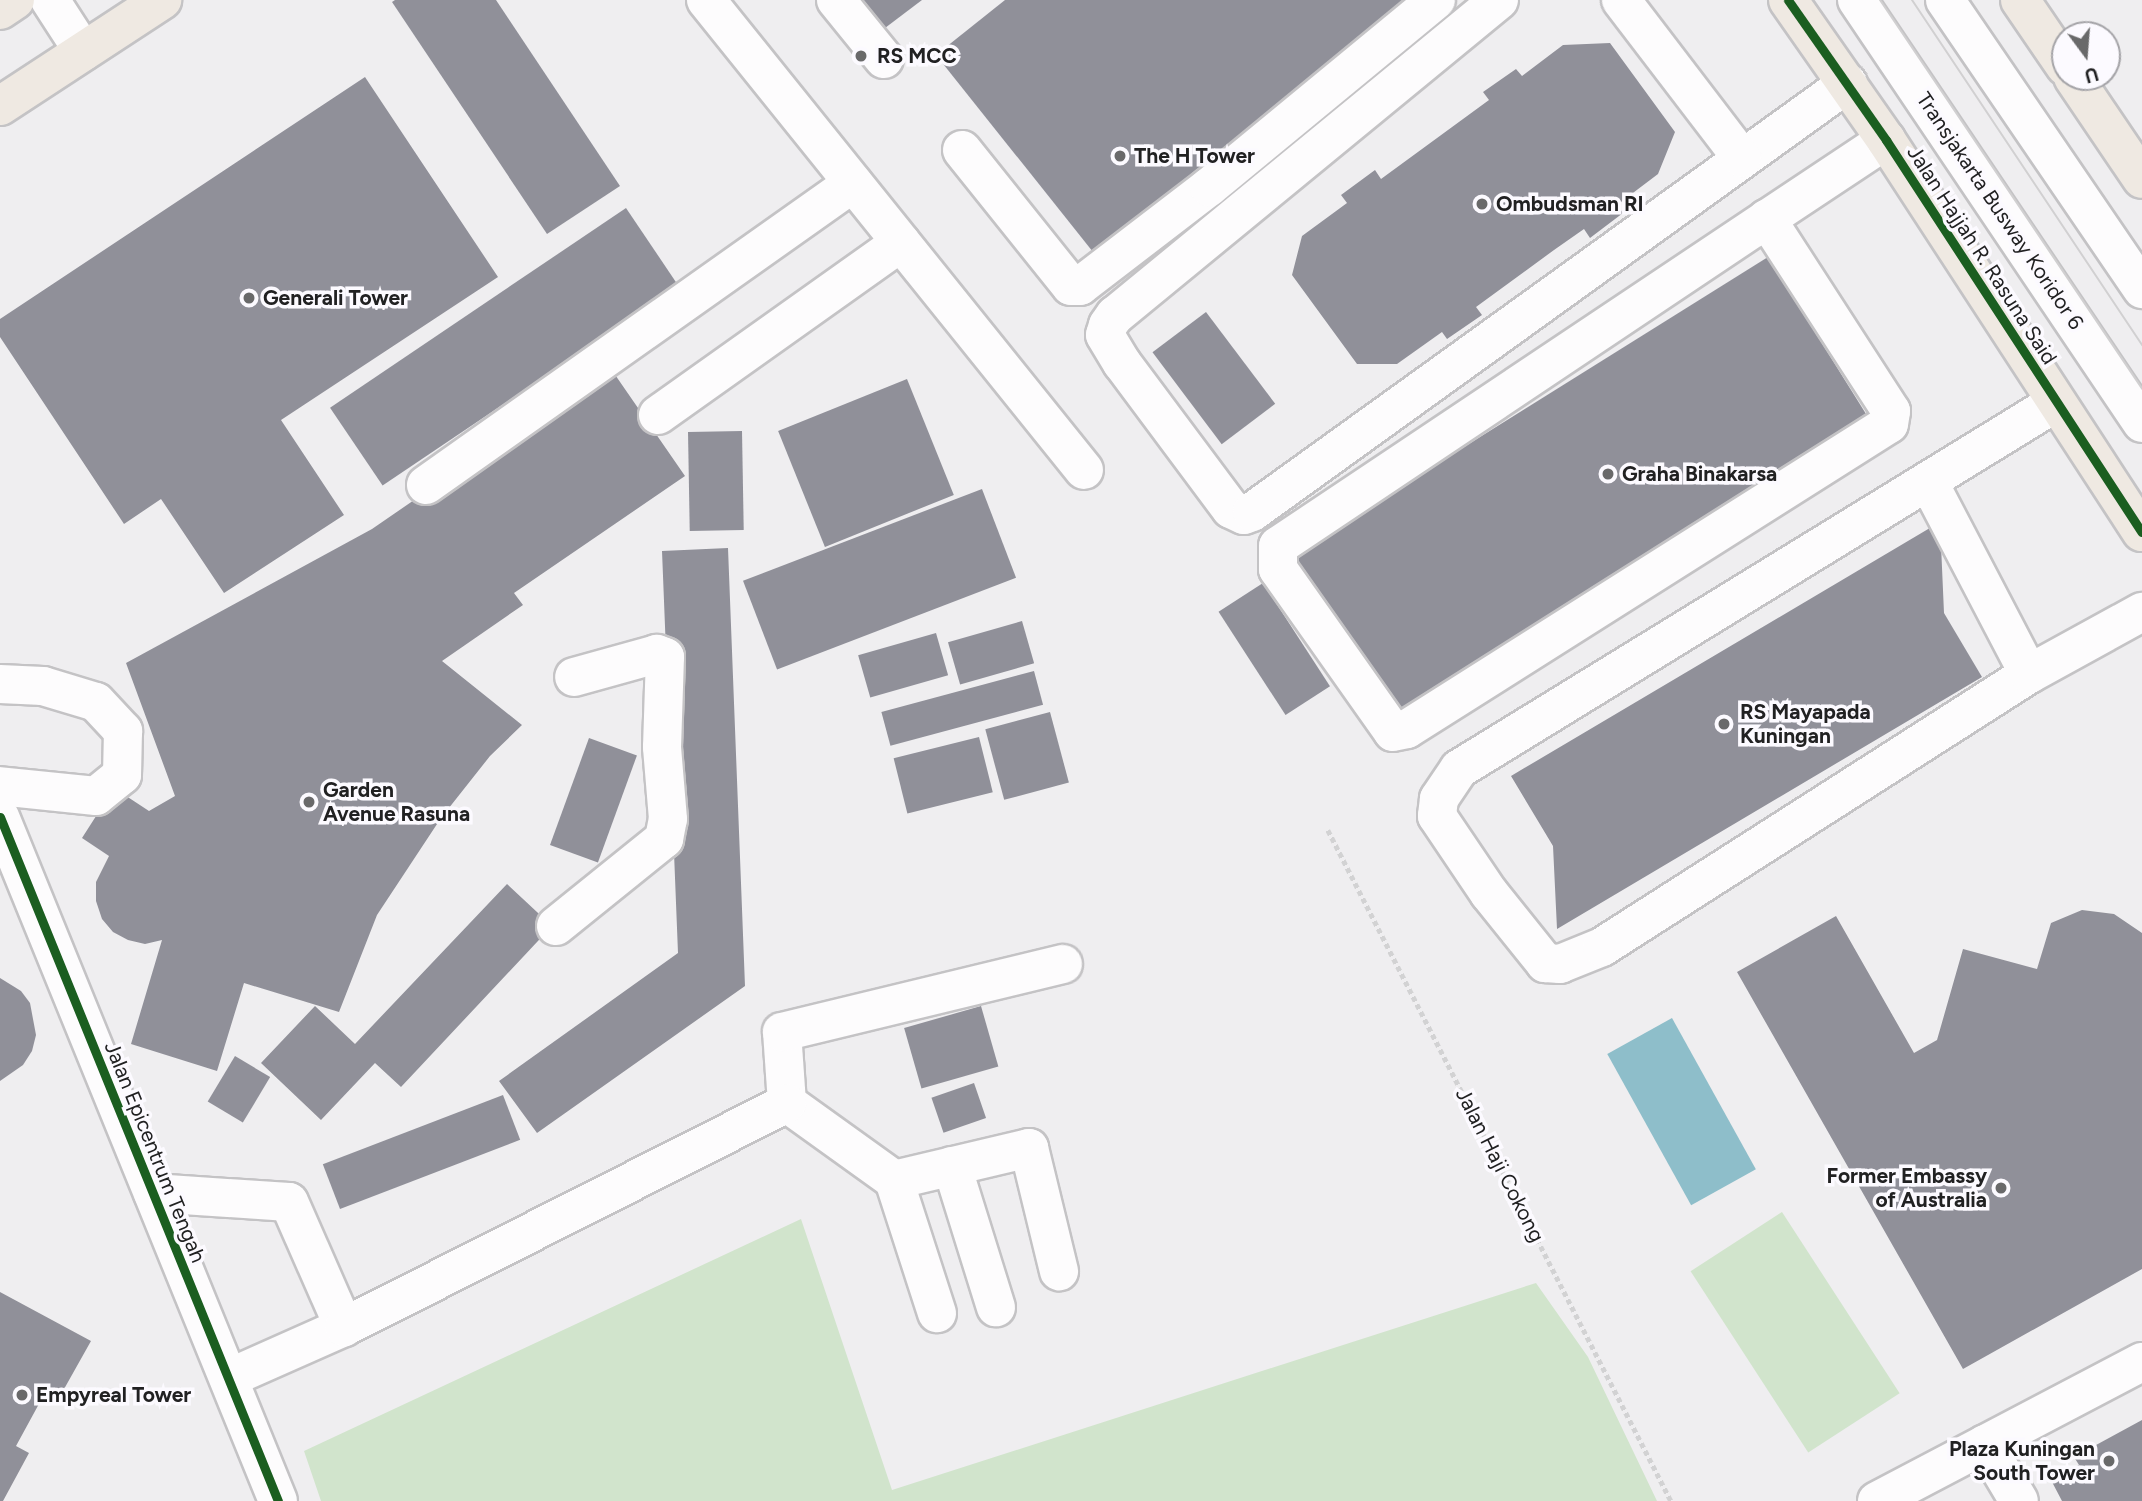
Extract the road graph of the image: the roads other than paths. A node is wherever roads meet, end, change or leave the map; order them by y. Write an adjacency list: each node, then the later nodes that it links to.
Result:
1 (15, 0): 13 (main road)
2 (50, 0): 15 (street)
3 (162, 0): 15 (main road)
4 (706, 0): 24 (street)
5 (836, 0): 16 (street)
6 (1436, 0): 21 (street)
7 (1499, 0): 22 (street)
8 (1621, 0): 22 (street)
9 (1788, 0): 17 (main road, Jalan Hajjah R. Rasuna Said)
10 (1857, 0): 30 (street, Transjakarta Busway Koridor 6)
11 (1945, 0): 27 (street)
12 (2020, 0): 14 (main road)
13 (0, 10)
14 (2051, 45)
15 (83, 51): 19 (main road)
16 (884, 59)
17 (1848, 83): 20 (main road, Jalan Hajjah R. Rasuna Said); 22 (street)
18 (2082, 91): 23 (main road)
19 (0, 106)
20 (1886, 140): 25 (street); 28 (main road, Jalan Hajjah R. Rasuna Said)
21 (962, 150)
22 (1742, 158)
23 (2142, 179)
24 (853, 183): 26 (street); 33 (street)
25 (1767, 219): 25 (street)
26 (901, 242): 29 (street); 31 (street)
27 (2142, 289)
28 (2056, 403): 32 (street); 34 (main road, Jalan Hajjah R. Rasuna Said)
29 (658, 415)
30 (2142, 423)
31 (1083, 470)
32 (1928, 481): 36 (street); 36 (street)
33 (426, 485)
34 (2142, 533)
35 (2142, 612): 36 (street)
36 (2029, 674)
37 (574, 677): 41 (street)
38 (0, 684): 39 (street)
39 (0, 786)
40 (0, 817): 46 (street, Jalan Epicentrum Tengah)
41 (556, 926)
42 (1063, 964): 43 (street)
43 (787, 1103): 45 (street); 50 (street)
44 (952, 1166): 45 (street); 47 (street); 48 (street)
45 (894, 1180): 49 (street)
46 (153, 1193): 50 (street); 52 (street, Jalan Epicentrum Tengah)
47 (1059, 1271)
48 (996, 1307)
49 (937, 1313)
50 (344, 1327): 52 (street)
51 (2142, 1362): 53 (street)
52 (229, 1378): 54 (street, Jalan Epicentrum Tengah)
53 (1985, 1444): 55 (street); 56 (street)
54 (278, 1501)
55 (1877, 1501)
56 (2019, 1501)

